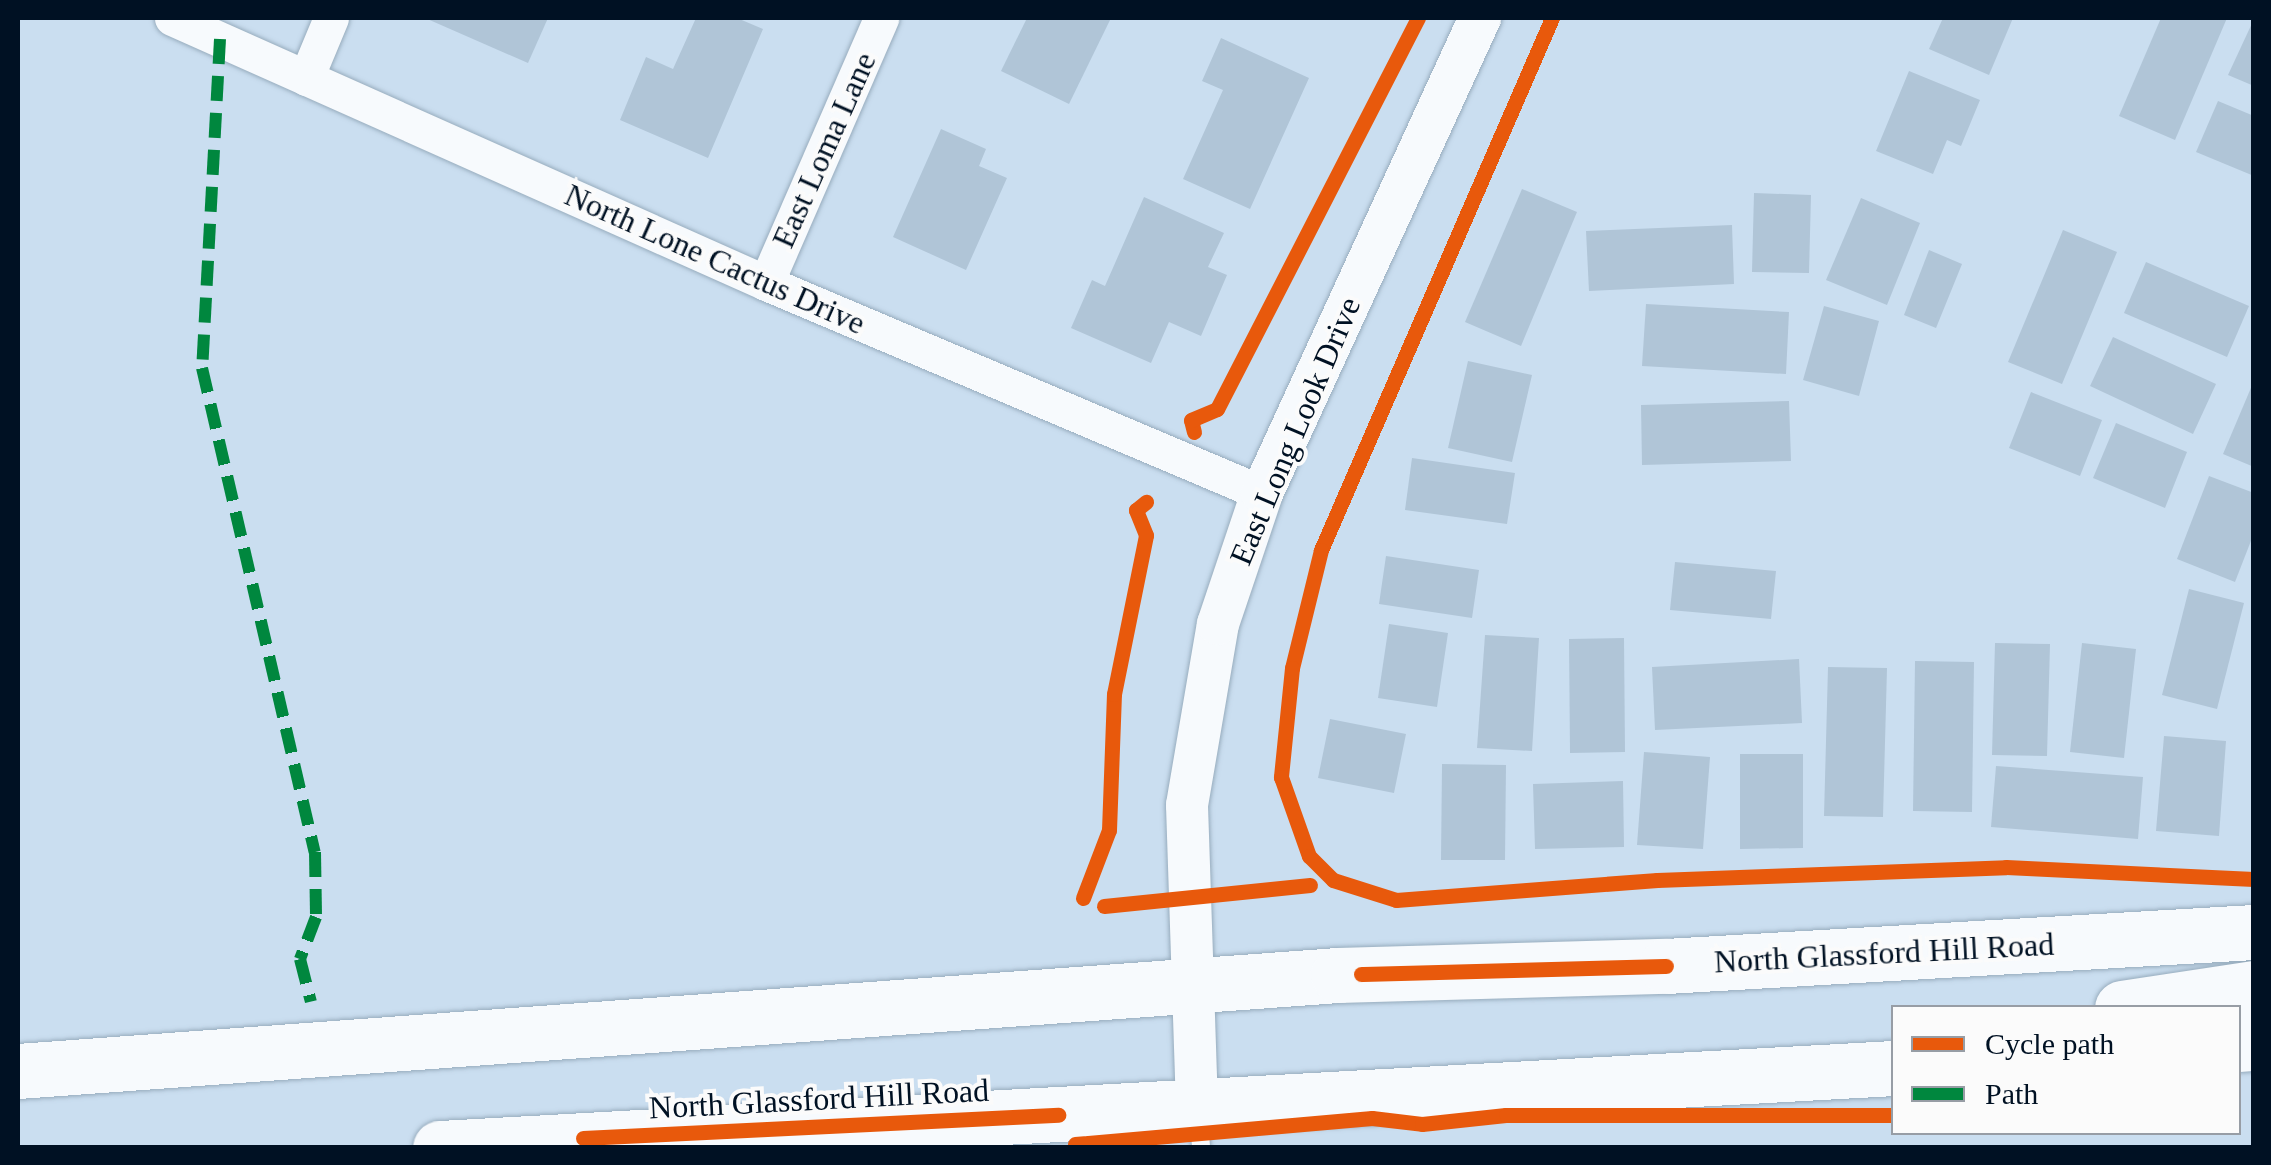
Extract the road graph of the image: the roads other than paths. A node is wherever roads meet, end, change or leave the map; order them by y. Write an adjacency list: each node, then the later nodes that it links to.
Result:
1 (172, 18): 5 (street, North Lone Cactus Drive)
2 (330, 18): 5 (street)
3 (881, 18): 6 (street, East Loma Lane)
4 (1480, 18): 7 (street, East Long Look Drive)
5 (306, 78): 6 (street, North Lone Cactus Drive)
6 (766, 282): 7 (street, North Lone Cactus Drive)
7 (1262, 493): 9 (street, East Long Look Drive)
8 (2254, 932): 9 (main road, North Glassford Hill Road)
9 (1194, 987): 13 (main road, North Glassford Hill Road); 14 (street, East Long Look Drive)
10 (2254, 988): 11 (main road)
11 (2142, 1005)
12 (1891, 1068): 14 (main road, North Glassford Hill Road)
13 (18, 1072)
14 (1199, 1127): 15 (main road, North Glassford Hill Road)
15 (440, 1148)

